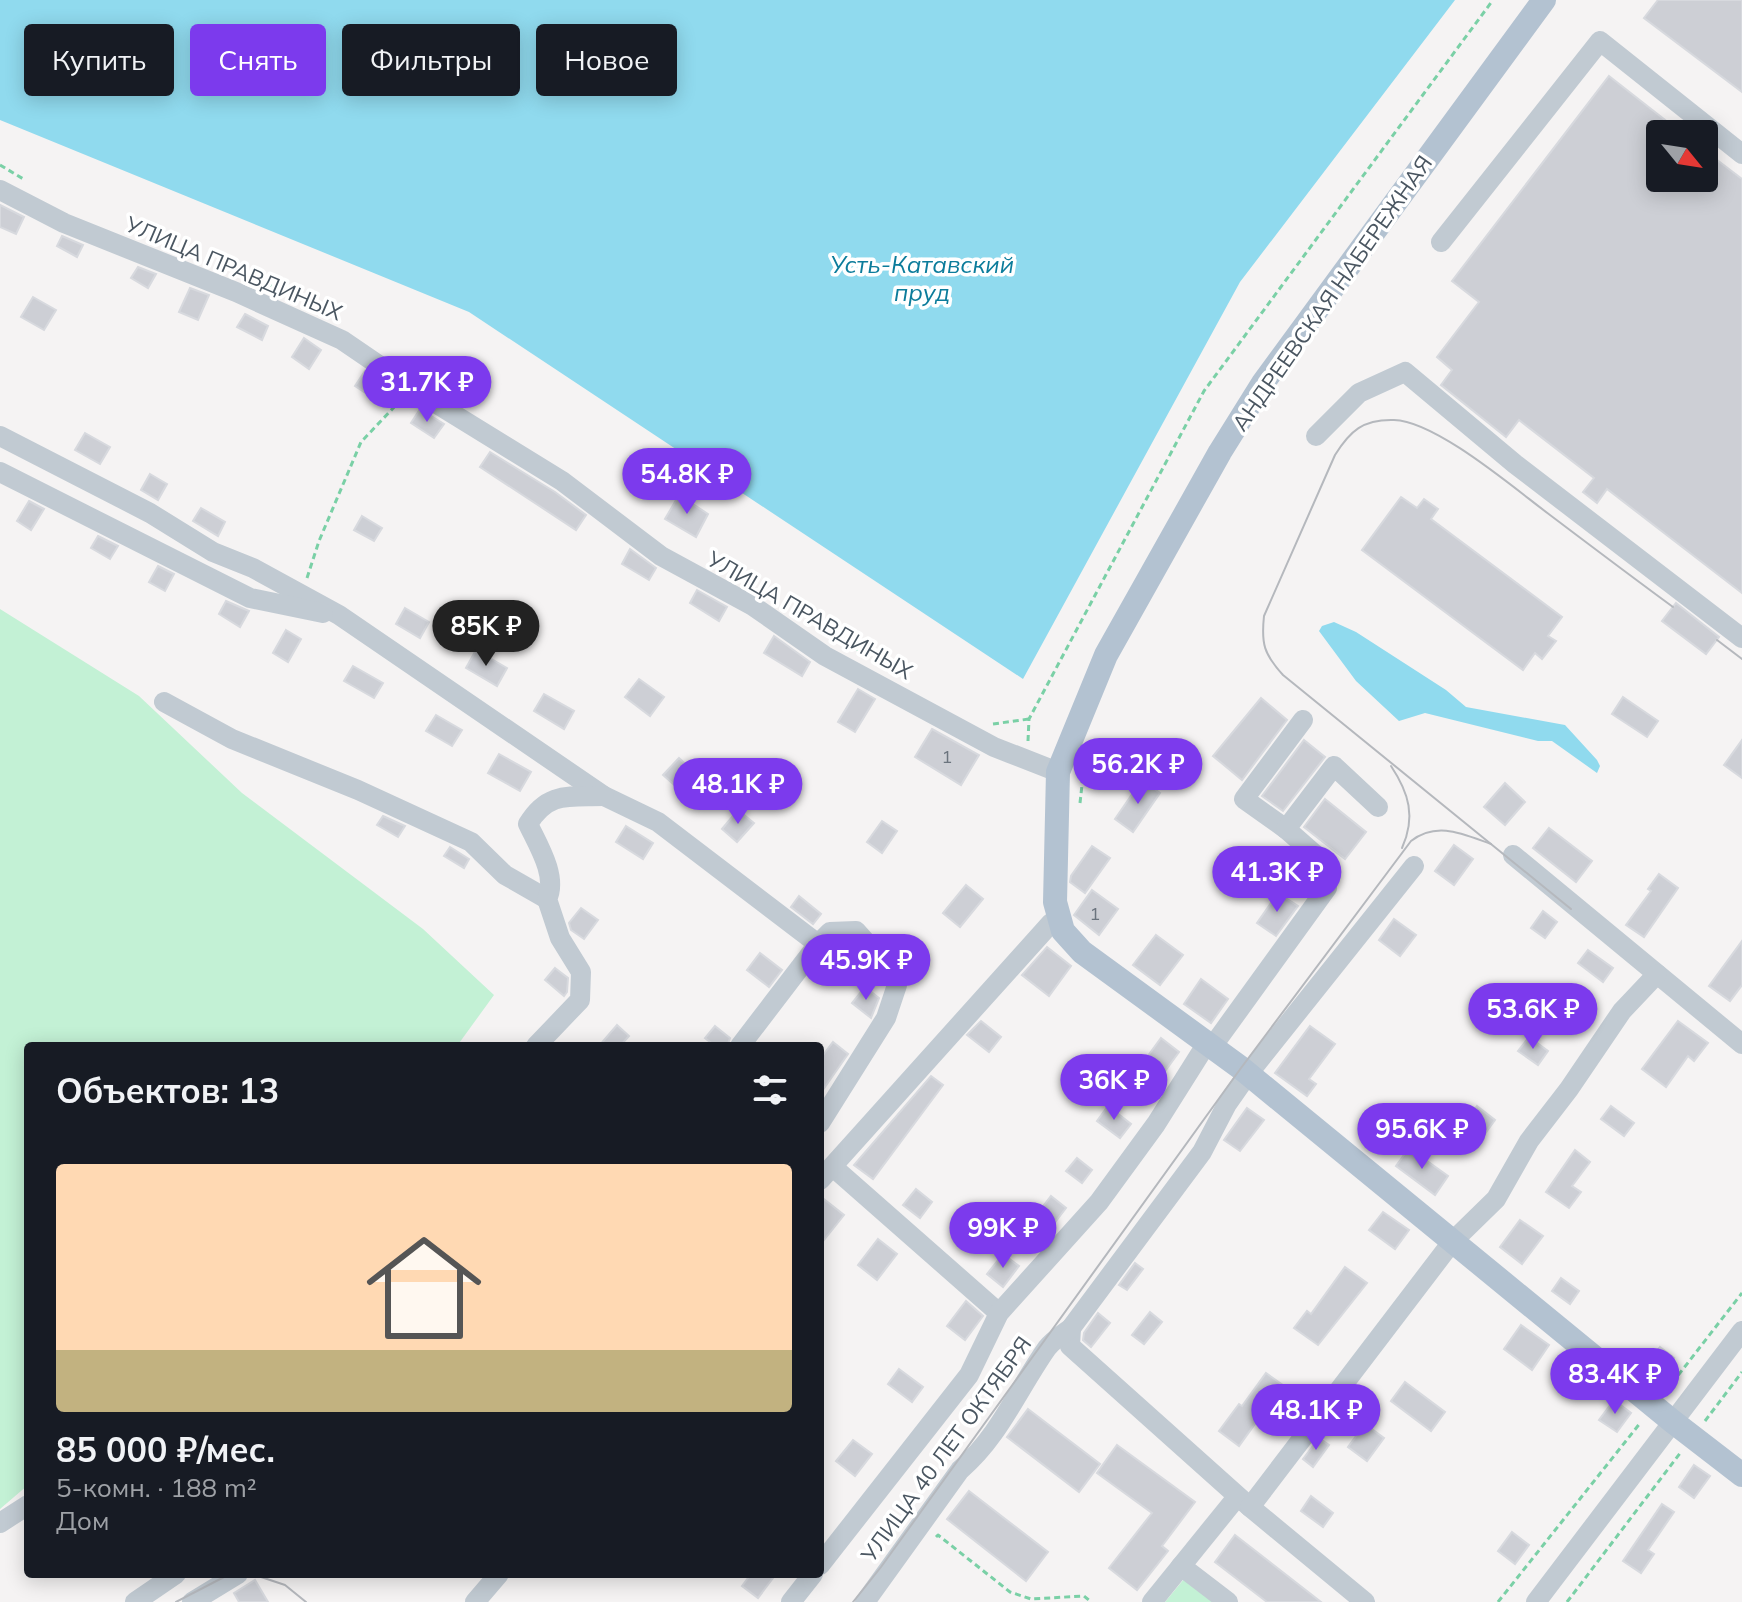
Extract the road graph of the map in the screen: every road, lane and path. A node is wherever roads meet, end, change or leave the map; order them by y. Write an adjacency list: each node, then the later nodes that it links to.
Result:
1 (1544, 0): 15 (main road, АНДРЕЕВСКАЯ НАБЕРЕЖНАЯ)
2 (1742, 154): 4 (street)
3 (0, 190): 5 (street, УЛИЦА ПРАВДИНЫХ)
4 (1441, 242)
5 (424, 396): 9 (path); 15 (street, УЛИЦА ПРАВДИНЫХ)
6 (0, 436): 9 (street)
7 (1316, 436): 11 (street)
8 (0, 472): 10 (street)
9 (301, 595): 10 (street)
10 (339, 615): 16 (street)
11 (1742, 638)
12 (164, 702): 22 (street)
13 (1303, 720): 19 (street)
14 (1084, 762): 18 (path)
15 (1058, 772): 23 (main road)
16 (604, 796): 22 (street); 24 (street)
17 (1378, 807): 19 (street)
18 (1078, 813)
19 (1286, 829): 28 (street, УЛИЦА 40 ЛЕТ ОКТЯБРЯ)
20 (1513, 855): 25 (street)
21 (1414, 866): 30 (street, УЛИЦА 40 ЛЕТ ОКТЯБРЯ)
22 (547, 899): 26 (street)
23 (1060, 918): 28 (main road); 32 (street)
24 (818, 944): 27 (street); 31 (street)
25 (1657, 974): 29 (street); 33 (street)
26 (540, 1042)
27 (743, 1042)
28 (1208, 1044): 30 (main road); 35 (street, УЛИЦА 40 ЛЕТ ОКТЯБРЯ)
29 (1742, 1044)
30 (1248, 1074): 33 (main road); 36 (street, УЛИЦА 40 ЛЕТ ОКТЯБРЯ)
31 (824, 1117)
32 (827, 1173): 35 (street)
33 (1452, 1242): 39 (main road); 42 (street)
34 (1742, 1293): 39 (path)
35 (999, 1313): 46 (street, УЛИЦА 40 ЛЕТ ОКТЯБРЯ)
36 (1071, 1328): 42 (street); 57 (street, УЛИЦА 40 ЛЕТ ОКТЯБРЯ)
37 (1742, 1331): 39 (street)
38 (1742, 1372): 40 (path)
39 (1663, 1414): 40 (main road); 62 (path); 63 (street)
40 (1692, 1437): 41 (main road); 64 (path)
41 (1742, 1475)
42 (1244, 1502): 47 (street); 61 (street)
43 (24, 1508): 44 (street)
44 (0, 1523)
45 (938, 1535): 58 (path)
46 (824, 1560)
47 (1181, 1566): 59 (street); 60 (street)
48 (170, 1578): 53 (street)
49 (231, 1578): 54 (street)
50 (496, 1578): 55 (street)
51 (790, 1578): 56 (street)
52 (810, 1578): 56 (street)
53 (135, 1602)
54 (192, 1602)
55 (475, 1602)
56 (792, 1602)
57 (865, 1602)
58 (1091, 1602)
59 (1152, 1602)
60 (1228, 1602)
61 (1365, 1602)
62 (1498, 1602)
63 (1536, 1602)
64 (1567, 1602)

